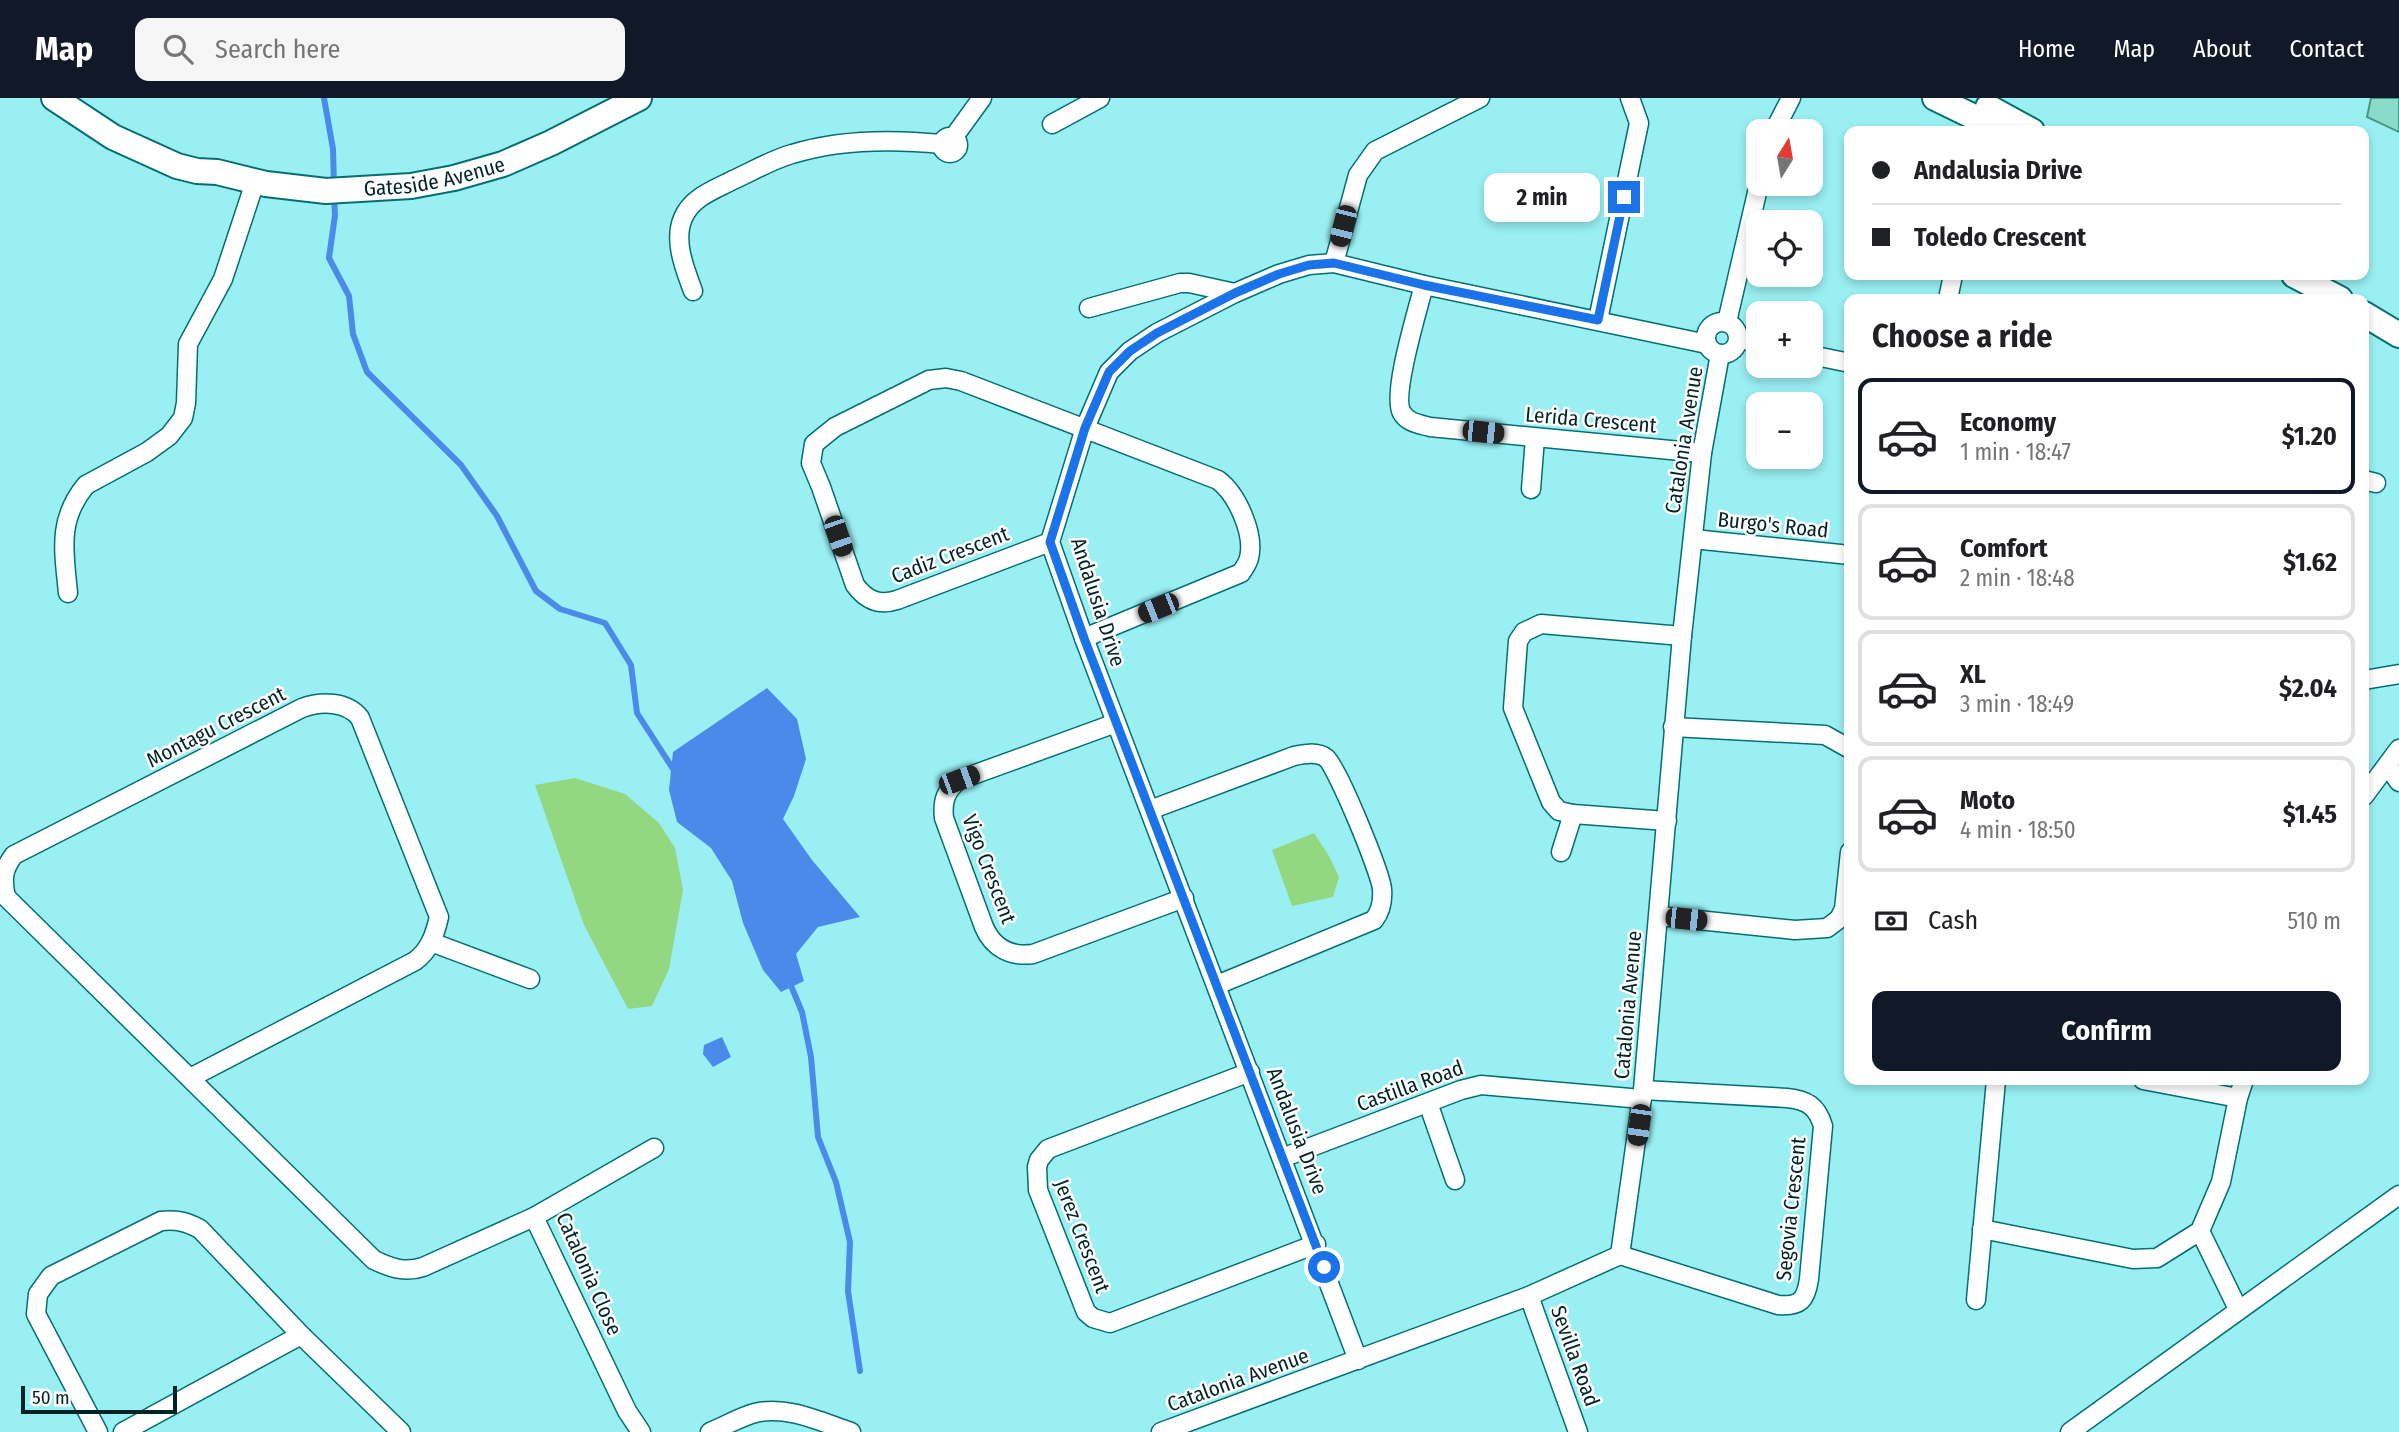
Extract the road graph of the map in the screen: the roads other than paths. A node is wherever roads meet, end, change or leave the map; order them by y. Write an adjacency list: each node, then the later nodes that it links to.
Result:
1 (54, 98): 15 (street, Gateside Avenue)
2 (83, 98): 15 (street, Gateside Avenue)
3 (639, 98): 16 (street, Gateside Avenue)
4 (982, 98): 21 (street)
5 (1100, 98): 12 (street)
6 (1480, 98): 18 (street)
7 (1630, 98): 26 (street)
8 (1791, 98): 11 (street)
9 (1935, 98): 13 (street)
10 (1972, 98): 14 (street)
11 (1780, 119)
12 (1052, 124)
13 (1993, 126)
14 (2023, 126)
15 (217, 172): 16 (street, Gateside Avenue)
16 (255, 182): 41 (street)
17 (1756, 196): 27 (street)
18 (1334, 263): 20 (street, Andalusia Drive); 22 (street, Andalusia Drive)
19 (2304, 280): 23 (street)
20 (1424, 285): 26 (street, Andalusia Drive); 35 (street, Lerida Crescent)
21 (693, 291)
22 (1235, 293): 24 (street); 34 (street, Andalusia Drive)
23 (2330, 294)
24 (1089, 308)
25 (2369, 317): 28 (street)
26 (1598, 320): 31 (street, Andalusia Drive)
27 (1727, 321): 29 (street); 31 (street)
28 (2399, 335)
29 (1739, 339): 30 (street); 31 (street)
30 (1746, 340)
31 (1714, 349): 36 (street, Catalonia Avenue)
32 (1823, 357): 33 (street)
33 (1844, 362)
34 (1085, 428): 39 (street, Andalusia Drive); 39 (street, Cadiz Crescent); 43 (street)
35 (1535, 438): 36 (street, Lerida Crescent); 37 (street)
36 (1702, 453): 38 (street, Catalonia Avenue)
37 (1531, 489)
38 (1693, 540): 40 (street, Burgo's Road); 42 (street, Catalonia Avenue)
39 (1050, 542): 43 (street, Andalusia Drive)
40 (1844, 554)
41 (68, 593)
42 (1682, 636): 47 (street, Catalonia Avenue); 54 (street)
43 (1084, 638): 46 (street, Andalusia Drive)
44 (2399, 674): 45 (street)
45 (2369, 679)
46 (1116, 723): 53 (street, Andalusia Drive); 57 (street, Vigo Crescent)
47 (1673, 727): 48 (street); 55 (street, Catalonia Avenue)
48 (1844, 745)
49 (2399, 749): 50 (street)
50 (2388, 766): 51 (street); 52 (street)
51 (2399, 782)
52 (2369, 790)
53 (1150, 810): 57 (street, Andalusia Drive); 62 (street)
54 (1573, 814): 55 (street); 56 (street)
55 (1667, 821): 59 (street, Catalonia Avenue)
56 (1561, 852)
57 (1184, 898): 62 (street, Andalusia Drive)
58 (1844, 909): 59 (street)
59 (1659, 916): 68 (street, Catalonia Avenue)
60 (431, 942): 61 (street); 64 (street); 64 (street, Montagu Crescent)
61 (530, 979)
62 (1217, 985): 63 (street, Andalusia Drive)
63 (1250, 1072): 72 (street, Andalusia Drive); 78 (street, Jerez Crescent)
64 (190, 1078): 75 (street, Montagu Crescent)
65 (1996, 1085): 76 (street)
66 (2169, 1085): 69 (street)
67 (2242, 1085): 69 (street)
68 (1643, 1094): 70 (street, Castilla Road); 79 (street, Catalonia Avenue); 79 (street, Segovia Crescent)
69 (2238, 1098): 77 (street)
70 (1428, 1103): 72 (street, Castilla Road); 73 (street)
71 (654, 1149): 75 (street, Catalonia Close)
72 (1282, 1158): 78 (street, Andalusia Drive)
73 (1455, 1180)
74 (2399, 1195): 82 (street)
75 (534, 1217): 88 (street, Catalonia Close)
76 (1982, 1229): 77 (street); 81 (street)
77 (2200, 1231): 82 (street)
78 (1316, 1244): 84 (street, Andalusia Drive)
79 (1620, 1255): 80 (street, Catalonia Avenue)
80 (1529, 1296): 84 (street, Catalonia Avenue); 92 (street, Sevilla Road)
81 (1976, 1300)
82 (2238, 1309): 93 (street)
83 (302, 1335): 85 (street); 86 (street); 87 (street)
84 (1358, 1360): 91 (street, Catalonia Avenue)
85 (98, 1432)
86 (123, 1432)
87 (401, 1432)
88 (641, 1432)
89 (710, 1432): 90 (street)
90 (851, 1432)
91 (1161, 1432)
92 (1578, 1432)
93 (2070, 1432)

